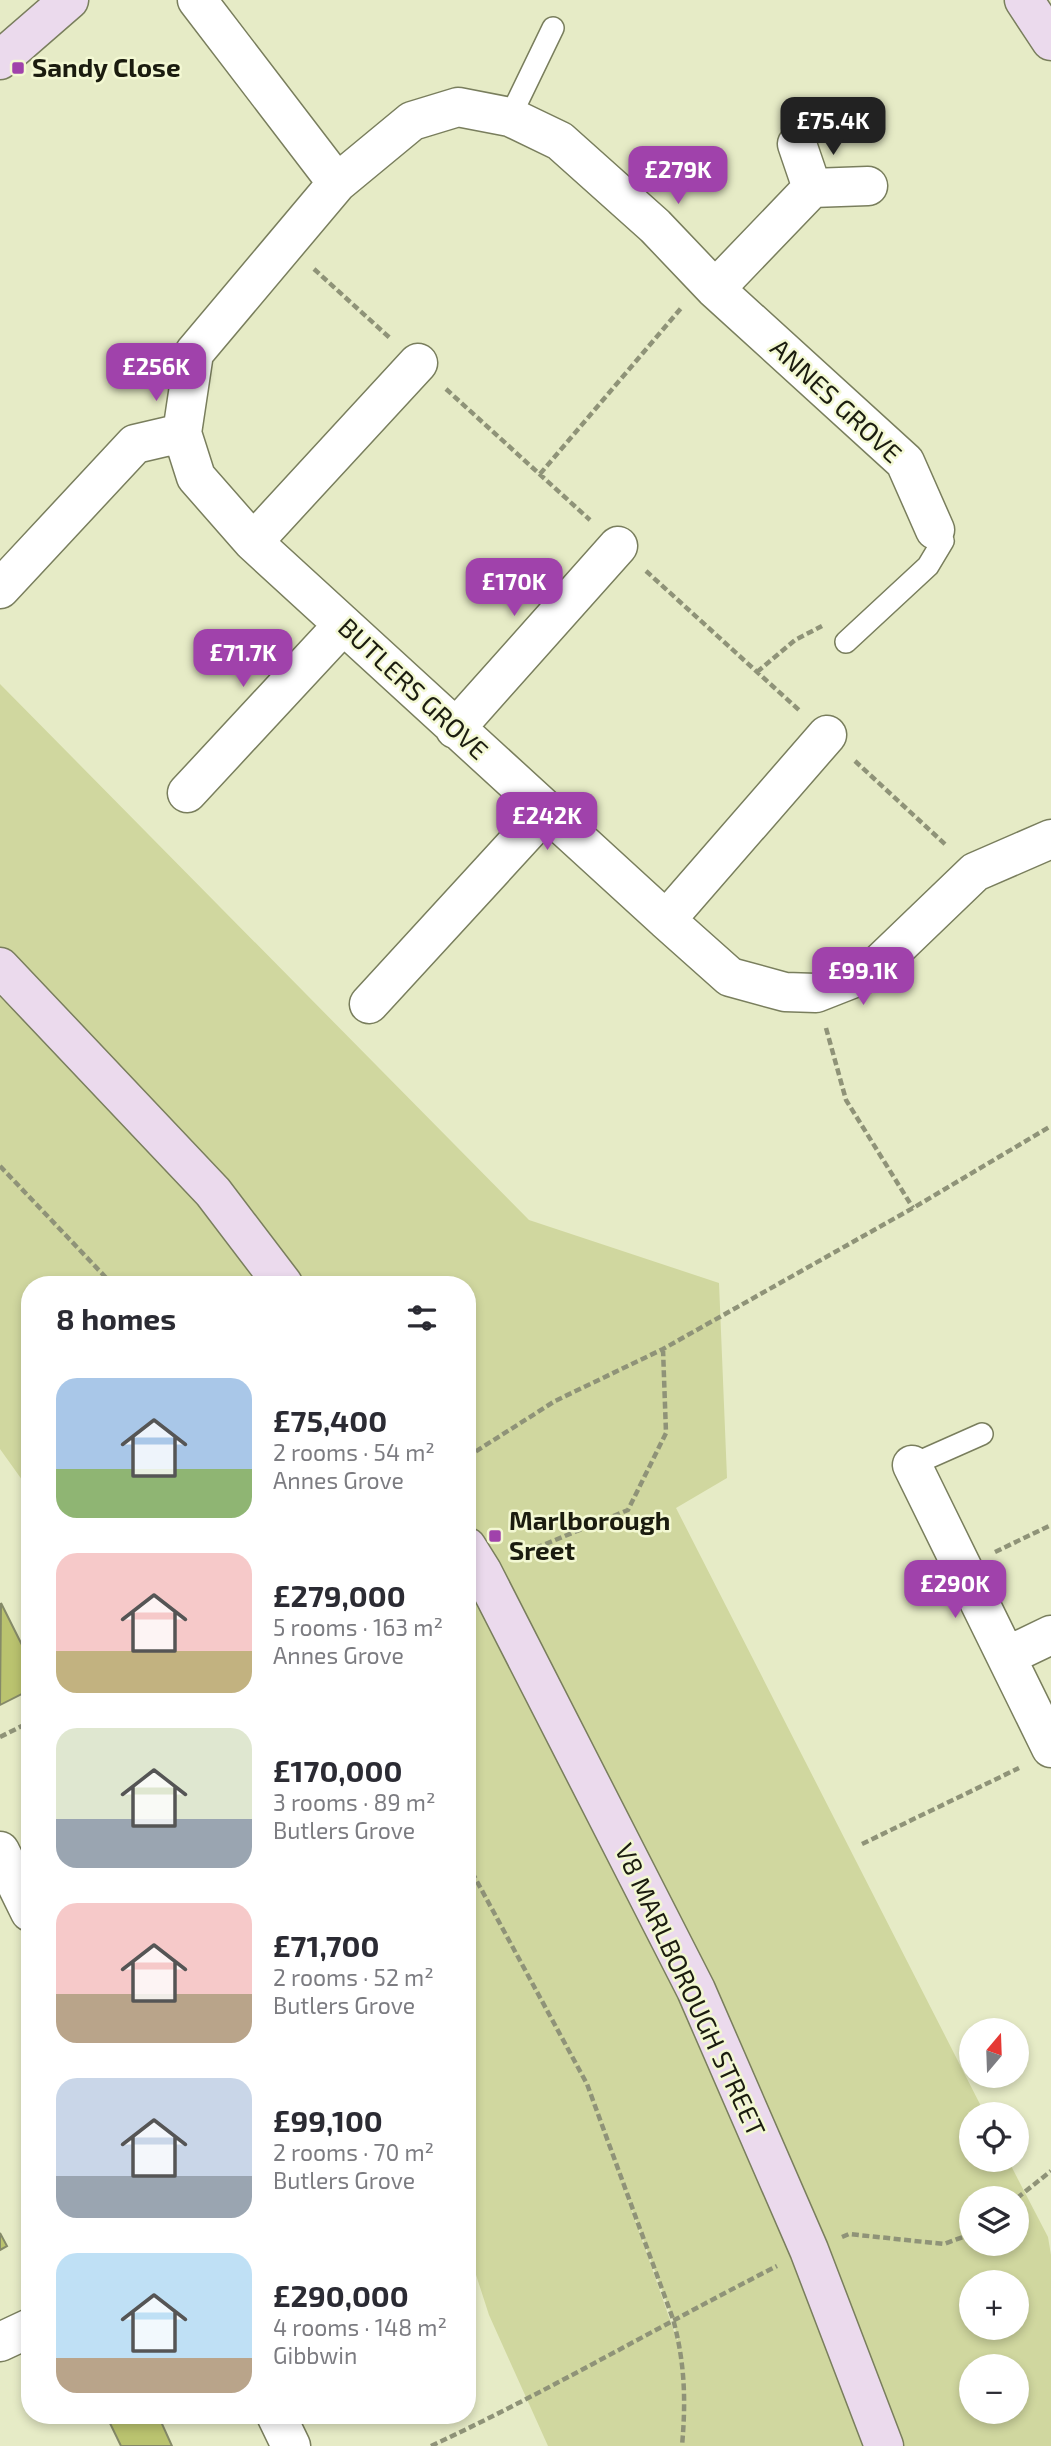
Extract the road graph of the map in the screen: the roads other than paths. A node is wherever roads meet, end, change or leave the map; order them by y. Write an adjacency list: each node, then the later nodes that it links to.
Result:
1 (69, 0): 6 (street)
2 (197, 0): 9 (street)
3 (1024, 0): 5 (street)
4 (553, 29): 7 (lane)
5 (1051, 41)
6 (0, 60)
7 (510, 117): 9 (street, ANNES GROVE); 12 (street, ANNES GROVE)
8 (797, 144): 11 (street)
9 (337, 183): 14 (street, BUTLERS GROVE)
10 (868, 186): 11 (street)
11 (812, 188): 12 (street)
12 (712, 285): 15 (street, ANNES GROVE)
13 (418, 363): 16 (street)
14 (182, 433): 16 (street, BUTLERS GROVE); 18 (street)
15 (935, 530): 20 (lane)
16 (253, 542): 19 (street, BUTLERS GROVE)
17 (618, 546): 21 (street)
18 (0, 589)
19 (343, 625): 21 (street, BUTLERS GROVE); 23 (street)
20 (846, 642)
21 (455, 729): 24 (street, BUTLERS GROVE)
22 (827, 735): 26 (street)
23 (187, 793)
24 (547, 810): 26 (street, BUTLERS GROVE); 28 (street)
25 (1051, 839): 26 (street, BUTLERS GROVE)
26 (666, 920)
27 (0, 967): 29 (street)
28 (369, 1004)
29 (277, 1276)
30 (982, 1434): 31 (lane)
31 (912, 1465): 34 (street)
32 (476, 1561): 42 (street, V8 MARLBOROUGH STREET)
33 (1051, 1635): 34 (street)
34 (1007, 1656): 35 (street)
35 (1038, 1756)
36 (1, 1855): 37 (street)
37 (21, 1894)
38 (21, 2332): 39 (street)
39 (0, 2342)
40 (280, 2424): 41 (street)
41 (291, 2446)
42 (884, 2446)

